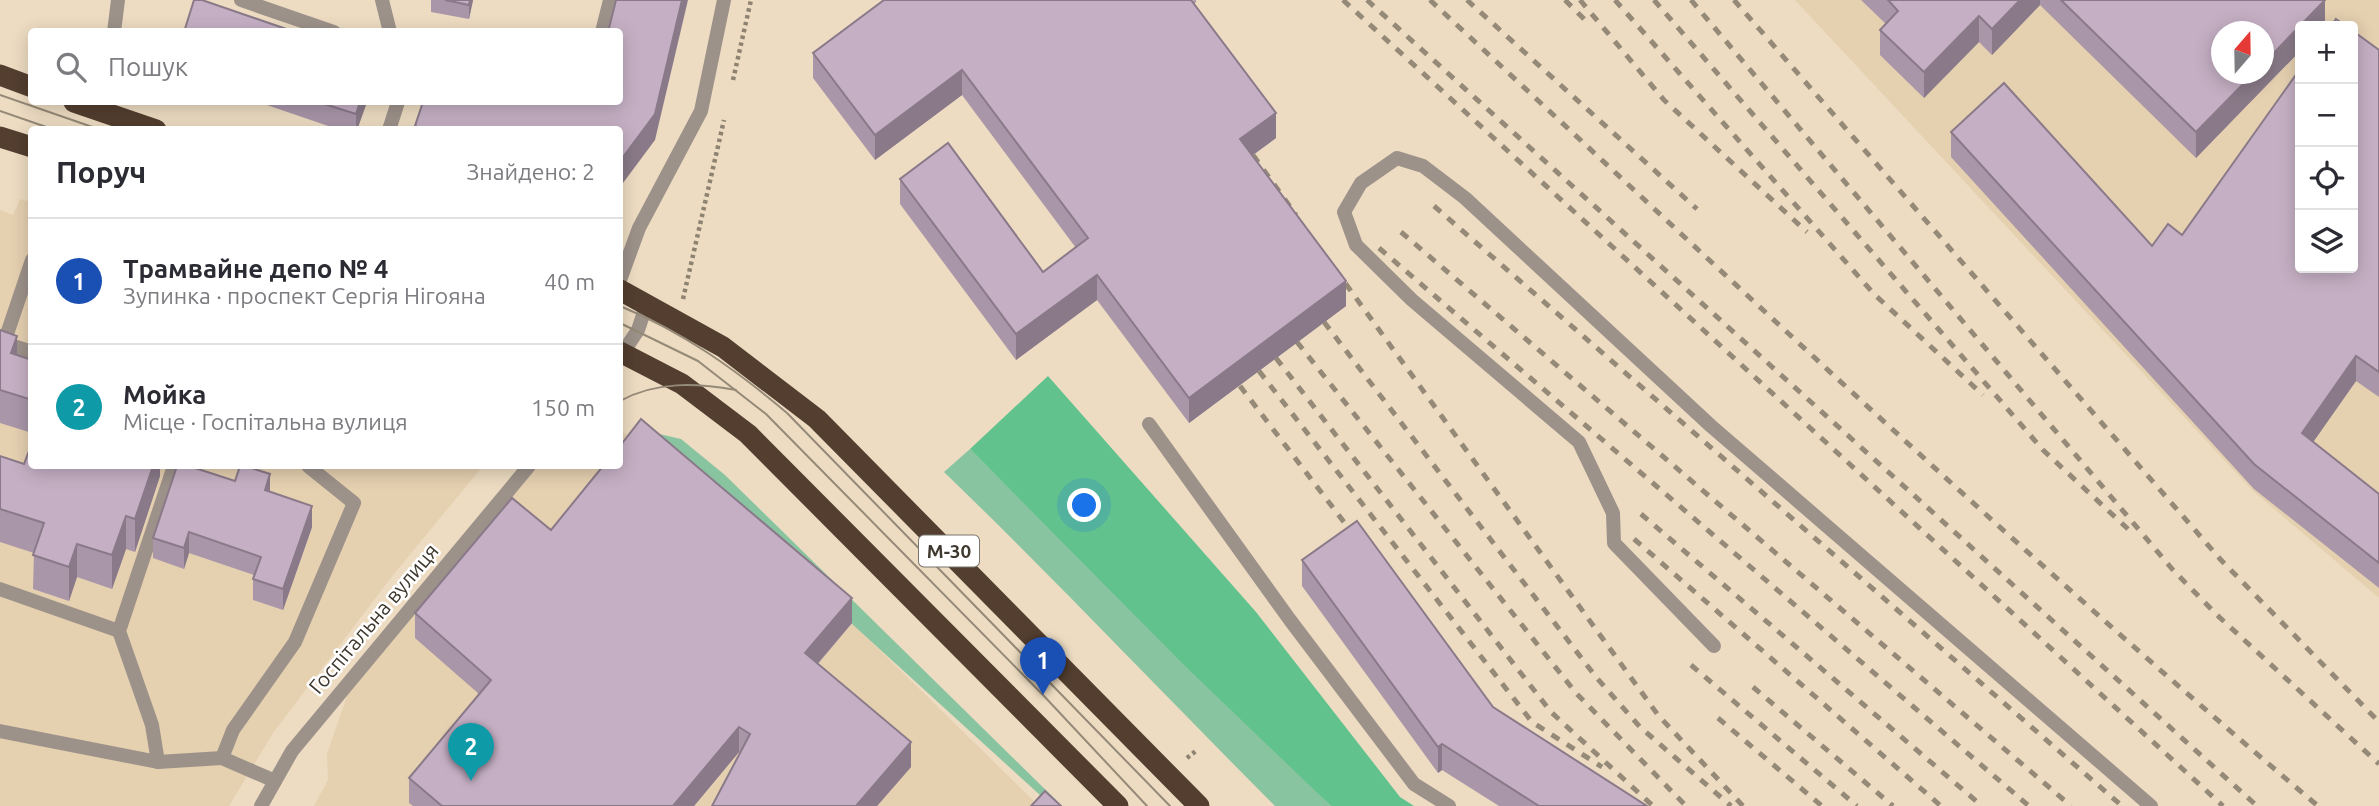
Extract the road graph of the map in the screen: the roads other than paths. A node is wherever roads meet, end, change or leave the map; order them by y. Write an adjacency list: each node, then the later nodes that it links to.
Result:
1 (118, 0): 6 (street)
2 (241, 0): 7 (street)
3 (382, 0): 8 (street)
4 (610, 0): 9 (street)
5 (724, 0): 19 (street)
6 (114, 28)
7 (322, 28)
8 (389, 28)
9 (603, 28)
10 (0, 75): 11 (highway)
11 (28, 86)
12 (397, 105): 15 (street)
13 (103, 106): 14 (highway)
14 (147, 126)
15 (390, 126)
16 (0, 137): 17 (highway)
17 (28, 146)
18 (28, 272): 22 (street)
19 (623, 272)
20 (623, 291): 21 (highway, М-30)
21 (647, 303): 23 (street); 38 (highway, М-30)
22 (28, 351)
23 (623, 351)
24 (623, 355): 37 (highway, М-30)
25 (1149, 424): 39 (street)
26 (173, 469): 30 (street)
27 (312, 469): 33 (street)
28 (527, 469): 35 (street, Госпітальна вулиця)
29 (0, 589): 30 (street)
30 (119, 631): 34 (street)
31 (1714, 646): 40 (street)
32 (0, 731): 34 (street)
33 (222, 758): 34 (street); 35 (street)
34 (158, 762)
35 (275, 781): 36 (street, Госпітальна вулиця)
36 (261, 806)
37 (1118, 806)
38 (1199, 806)
39 (1449, 806)
40 (2151, 806)

